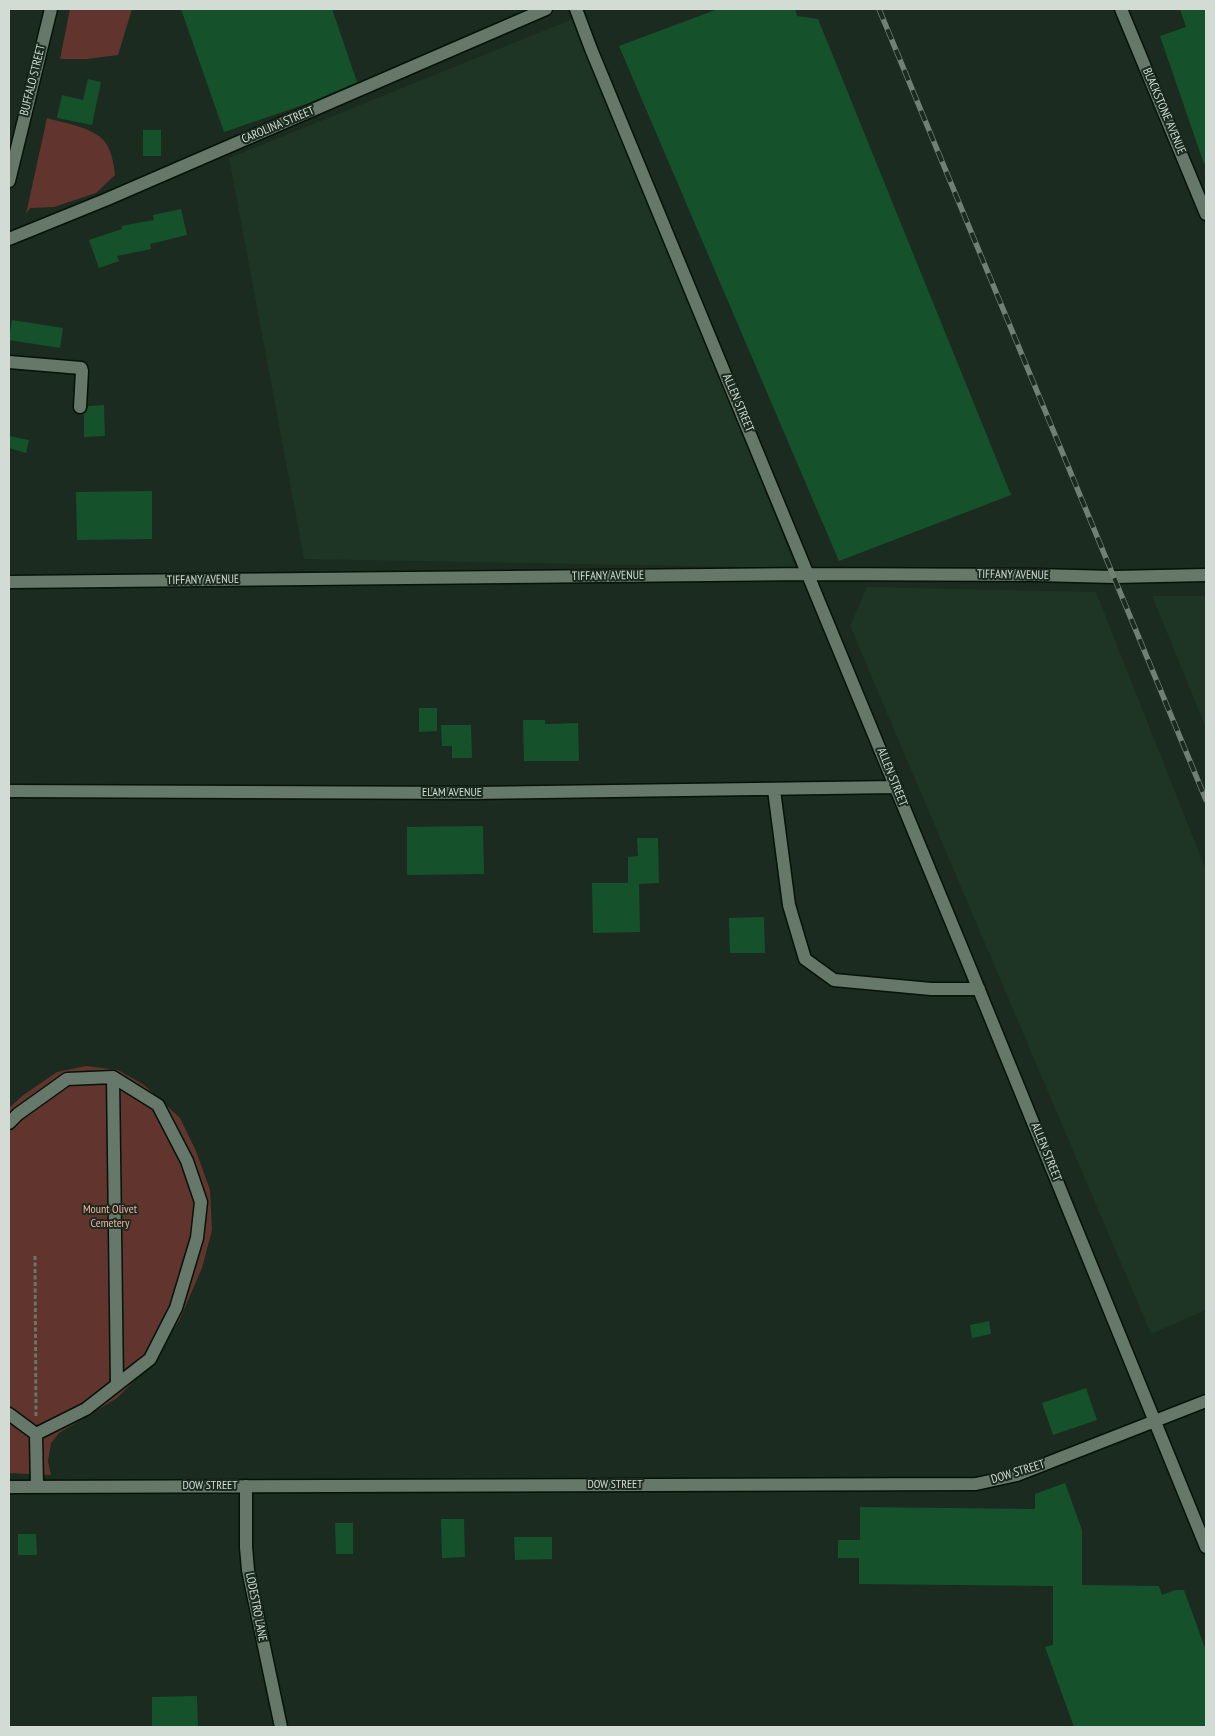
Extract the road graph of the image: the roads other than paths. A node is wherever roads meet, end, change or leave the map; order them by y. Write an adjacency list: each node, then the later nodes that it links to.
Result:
1 (51, 9): 5 (street, BUFFALO STREET)
2 (546, 9): 7 (street, CAROLINA STREET)
3 (576, 9): 10 (street, ALLEN STREET)
4 (1121, 9): 6 (street, BLACKSTONE AVENUE)
5 (9, 181)
6 (1206, 214)
7 (9, 239)
8 (9, 362): 9 (street)
9 (80, 407)
10 (808, 574): 11 (street, TIFFANY AVENUE); 12 (street, TIFFANY AVENUE); 13 (street, ALLEN STREET)
11 (1206, 576)
12 (9, 582)
13 (896, 787): 14 (street, ELAM AVENUE); 16 (street, ALLEN STREET)
14 (774, 790): 15 (street, ELAM AVENUE); 16 (street)
15 (9, 791)
16 (979, 989): 22 (street, ALLEN STREET)
17 (113, 1077): 18 (street); 19 (street); 19 (street)
18 (9, 1124)
19 (117, 1384): 23 (street)
20 (1206, 1401): 22 (street, DOW STREET)
21 (9, 1414): 23 (street)
22 (1155, 1421): 24 (street, DOW STREET); 27 (street, ALLEN STREET)
23 (36, 1434): 26 (street)
24 (246, 1486): 26 (street, DOW STREET); 28 (street, LODESTRO LANE)
25 (9, 1487): 26 (street, DOW STREET)
26 (37, 1487)
27 (1206, 1547)
28 (281, 1727)

